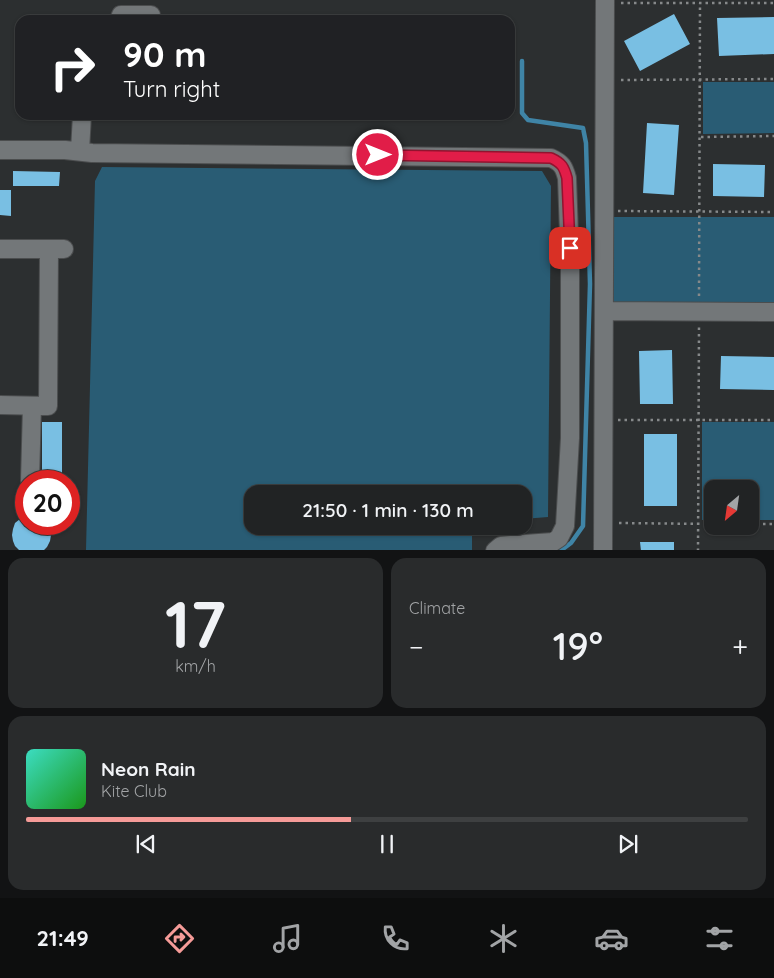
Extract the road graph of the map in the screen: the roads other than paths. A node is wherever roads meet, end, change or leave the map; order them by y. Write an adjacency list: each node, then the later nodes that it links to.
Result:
1 (605, 1): 6 (street)
2 (82, 120): 4 (street)
3 (0, 150): 4 (street)
4 (80, 152): 11 (street)
5 (0, 249): 9 (street)
6 (604, 311): 7 (street); 12 (street)
7 (774, 312)
8 (0, 405): 9 (street)
9 (32, 406): 10 (street)
10 (30, 470)
11 (495, 550)
12 (604, 550)

